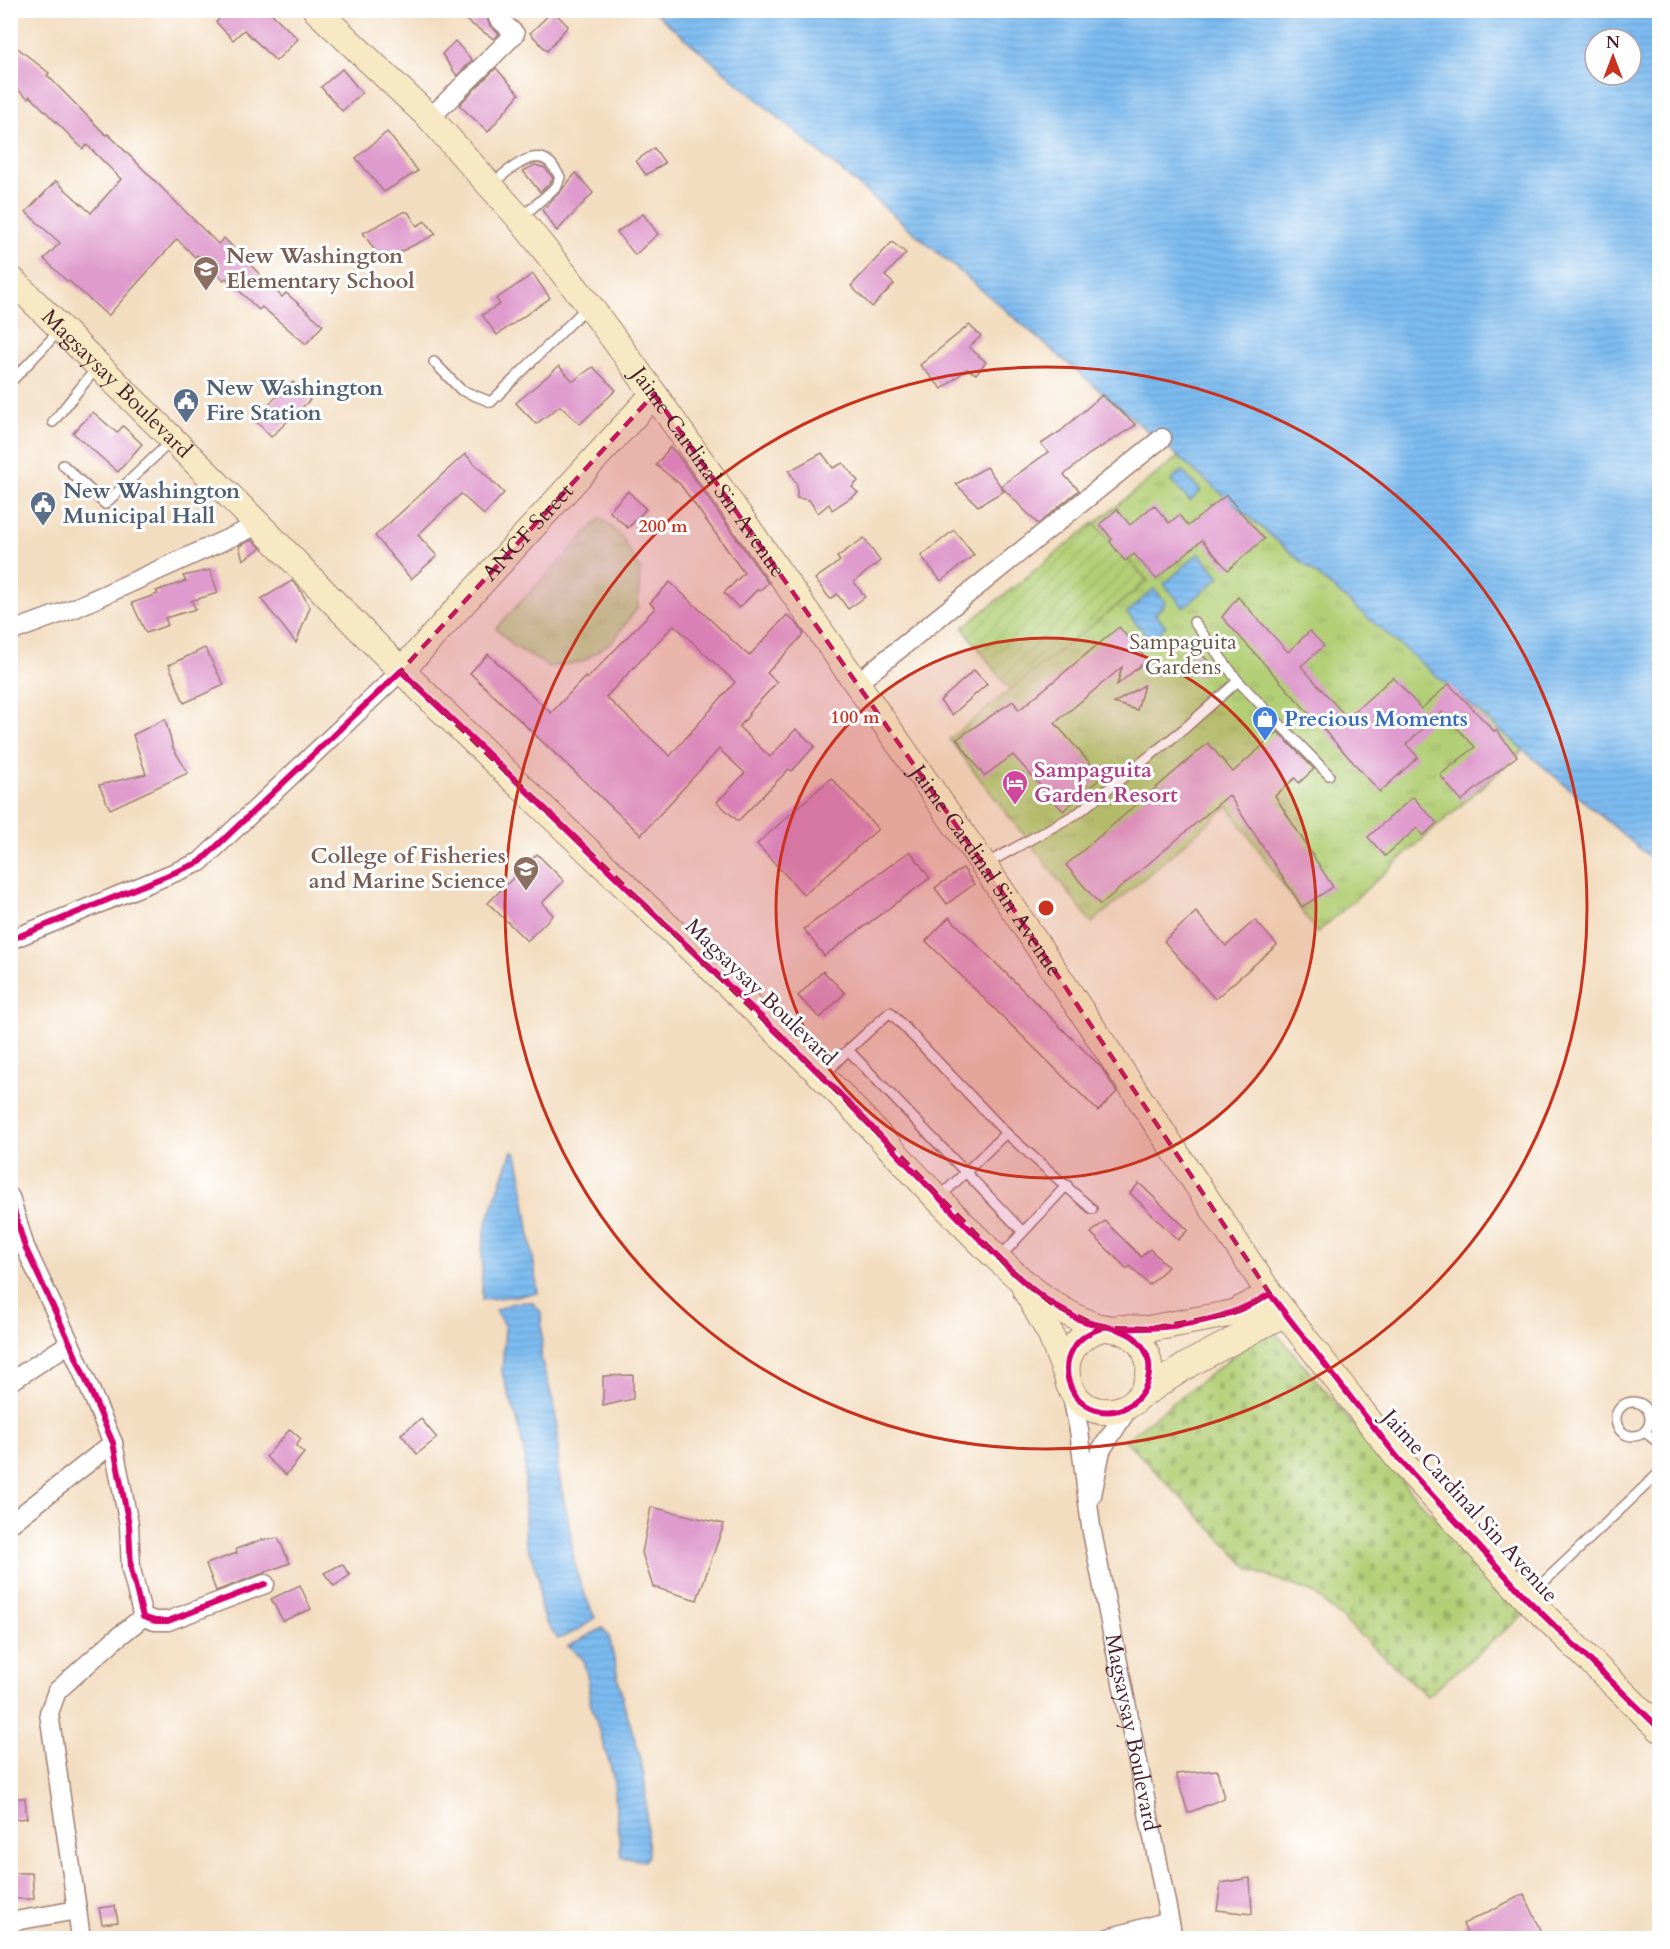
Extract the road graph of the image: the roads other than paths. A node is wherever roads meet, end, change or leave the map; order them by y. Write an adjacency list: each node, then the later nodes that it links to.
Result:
1 (316, 10): 3 (main road, Jaime Cardinal Sin Avenue)
2 (504, 10): 3 (street)
3 (430, 118): 4 (main road, Jaime Cardinal Sin Avenue)
4 (489, 185): 5 (main road, Jaime Cardinal Sin Avenue); 5 (lane)
5 (520, 219): 7 (main road, Jaime Cardinal Sin Avenue)
6 (10, 278): 8 (main road, Magsaysay Boulevard)
7 (589, 305): 9 (lane); 12 (main road, Jaime Cardinal Sin Avenue)
8 (62, 329): 10 (main road, Magsaysay Boulevard); 11 (lane)
9 (434, 363)
10 (98, 366): 13 (lane); 15 (main road, Magsaysay Boulevard)
11 (10, 383)
12 (654, 394): 20 (main road, ANCF Street); 22 (main road, Jaime Cardinal Sin Avenue)
13 (52, 422)
14 (1162, 438): 22 (street)
15 (172, 439): 16 (lane); 17 (main road, Magsaysay Boulevard)
16 (63, 465)
17 (258, 525): 19 (street); 20 (main road, Magsaysay Boulevard)
18 (1194, 622): 21 (lane)
19 (10, 632)
20 (401, 671): 25 (street); 27 (main road, Magsaysay Boulevard)
21 (1238, 681): 23 (lane); 24 (lane)
22 (857, 683): 24 (main road, Jaime Cardinal Sin Avenue)
23 (1329, 775)
24 (984, 865): 36 (main road, Jaime Cardinal Sin Avenue)
25 (10, 940)
26 (848, 1050): 27 (lane); 28 (lane); 29 (lane)
27 (823, 1077): 32 (main road, Magsaysay Boulevard)
28 (1006, 1133): 29 (lane); 30 (lane)
29 (966, 1171): 32 (lane); 34 (lane)
30 (1067, 1185): 33 (lane); 34 (lane)
31 (10, 1197): 38 (street)
32 (938, 1198): 35 (main road, Magsaysay Boulevard)
33 (1092, 1209)
34 (1023, 1232): 35 (lane)
35 (1007, 1266): 37 (main road, Magsaysay Boulevard); 39 (main road, Magsaysay Boulevard)
36 (1277, 1303): 37 (main road, Magsaysay Boulevard); 41 (main road, Magsaysay Boulevard); 49 (main road, Jaime Cardinal Sin Avenue)
37 (1109, 1328): 39 (main road); 41 (main road)
38 (70, 1343): 40 (street); 43 (street)
39 (1068, 1380): 41 (main road); 47 (street, Magsaysay Boulevard)
40 (10, 1382)
41 (1135, 1400): 47 (street, Magsaysay Boulevard)
42 (1645, 1432): 44 (lane)
43 (113, 1443): 46 (street); 50 (street)
44 (1659, 1444)
45 (1659, 1472): 49 (lane)
46 (10, 1524)
47 (1091, 1527): 54 (street, Magsaysay Boulevard)
48 (265, 1584): 50 (street)
49 (1527, 1599): 51 (main road, Jaime Cardinal Sin Avenue)
50 (143, 1617): 52 (street)
51 (1659, 1729)
52 (77, 1910): 53 (street); 55 (street)
53 (10, 1922)
54 (1171, 1930): 56 (street)
55 (81, 1938)
56 (1108, 1938)

